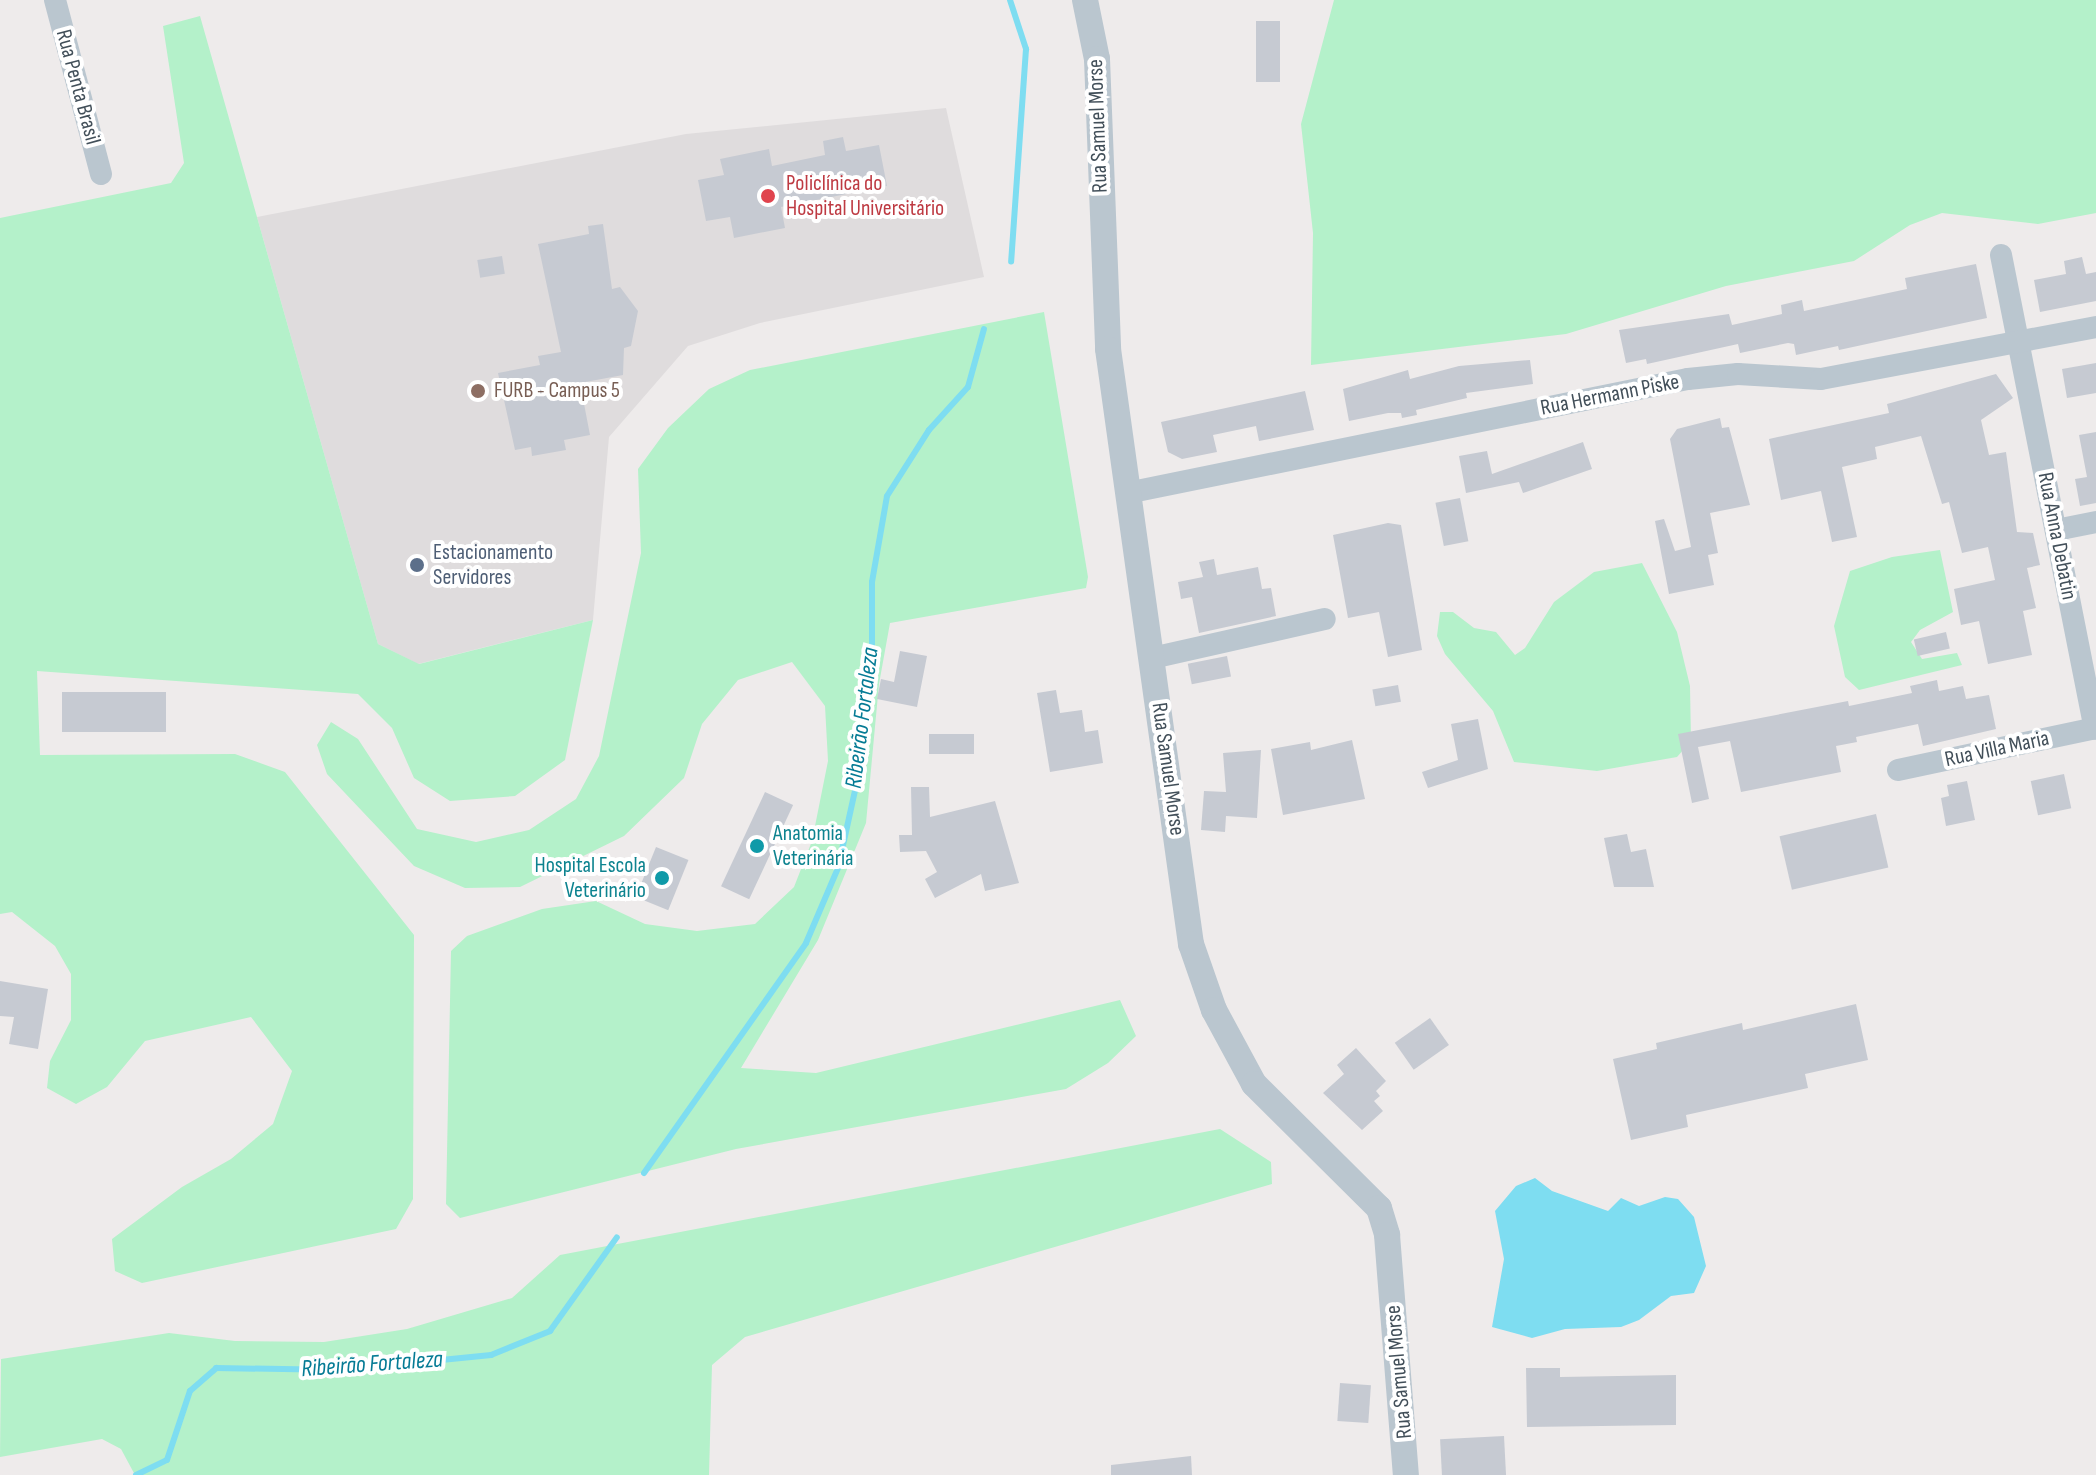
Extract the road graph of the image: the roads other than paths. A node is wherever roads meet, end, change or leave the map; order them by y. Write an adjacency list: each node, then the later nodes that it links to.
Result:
1 (55, 0): 3 (street, Rua Penta Brasil)
2 (1085, 0): 7 (street, Rua Samuel Morse)
3 (101, 174)
4 (2001, 255): 6 (street, Rua Anna Debatin)
5 (2096, 327): 6 (street, Rua Hermann Piske)
6 (2019, 343): 7 (street, Rua Hermann Piske); 9 (street, Rua Anna Debatin)
7 (1127, 493): 11 (street, Rua Samuel Morse)
8 (2096, 522): 9 (street)
9 (2056, 530): 12 (street, Rua Anna Debatin)
10 (1325, 619): 11 (street)
11 (1152, 658): 14 (street, Rua Samuel Morse)
12 (2095, 728): 13 (street, Rua Villa Maria)
13 (1898, 770)
14 (1406, 1475)

